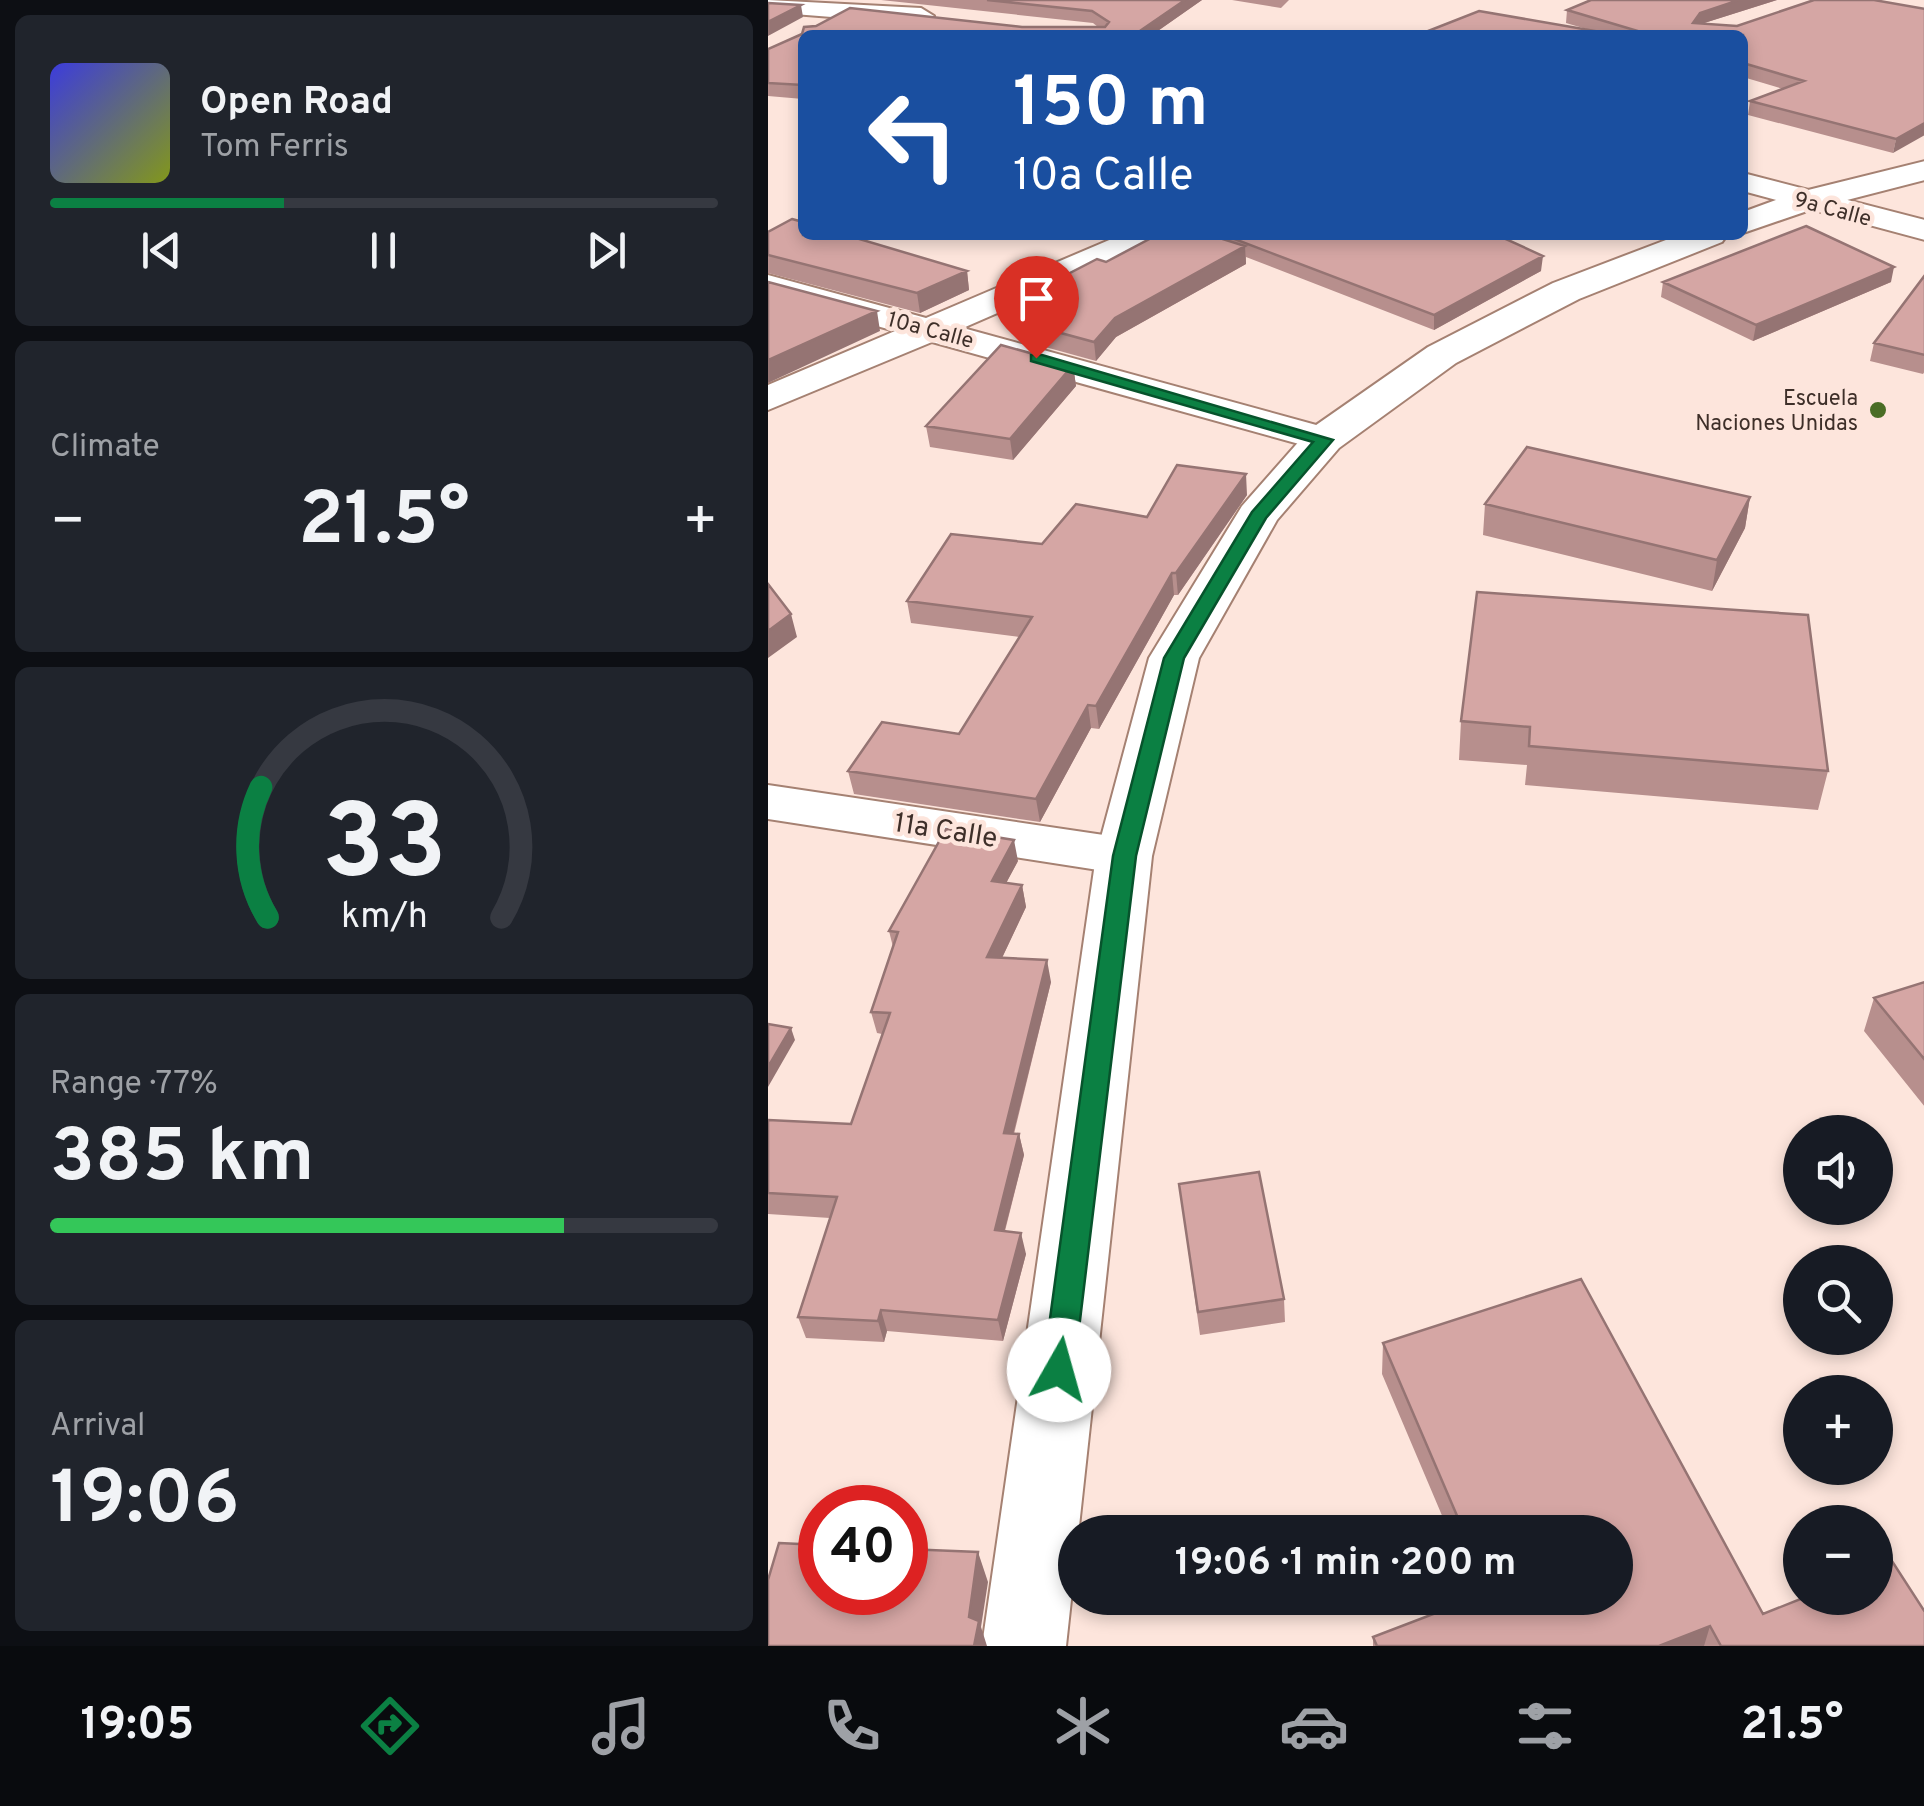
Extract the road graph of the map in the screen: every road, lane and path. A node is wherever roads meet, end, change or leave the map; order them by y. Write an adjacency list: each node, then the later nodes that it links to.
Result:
1 (768, 4): 2 (street)
2 (854, 4): 3 (street); 4 (street)
3 (942, 18)
4 (807, 30)
5 (1924, 170): 7 (street)
6 (1748, 184): 7 (street, 9a Calle)
7 (1804, 201): 8 (street); 9 (street, 9a Calle)
8 (1748, 221)
9 (1924, 230)
10 (1137, 240): 13 (street)
11 (1697, 240): 15 (street)
12 (768, 284): 13 (street, 10a Calle)
13 (928, 327): 14 (street); 15 (street, 10a Calle)
14 (768, 399)
15 (1324, 440): 17 (street)
16 (768, 802): 17 (street, 11a Calle)
17 (1124, 856): 18 (street)
18 (1024, 1646)

